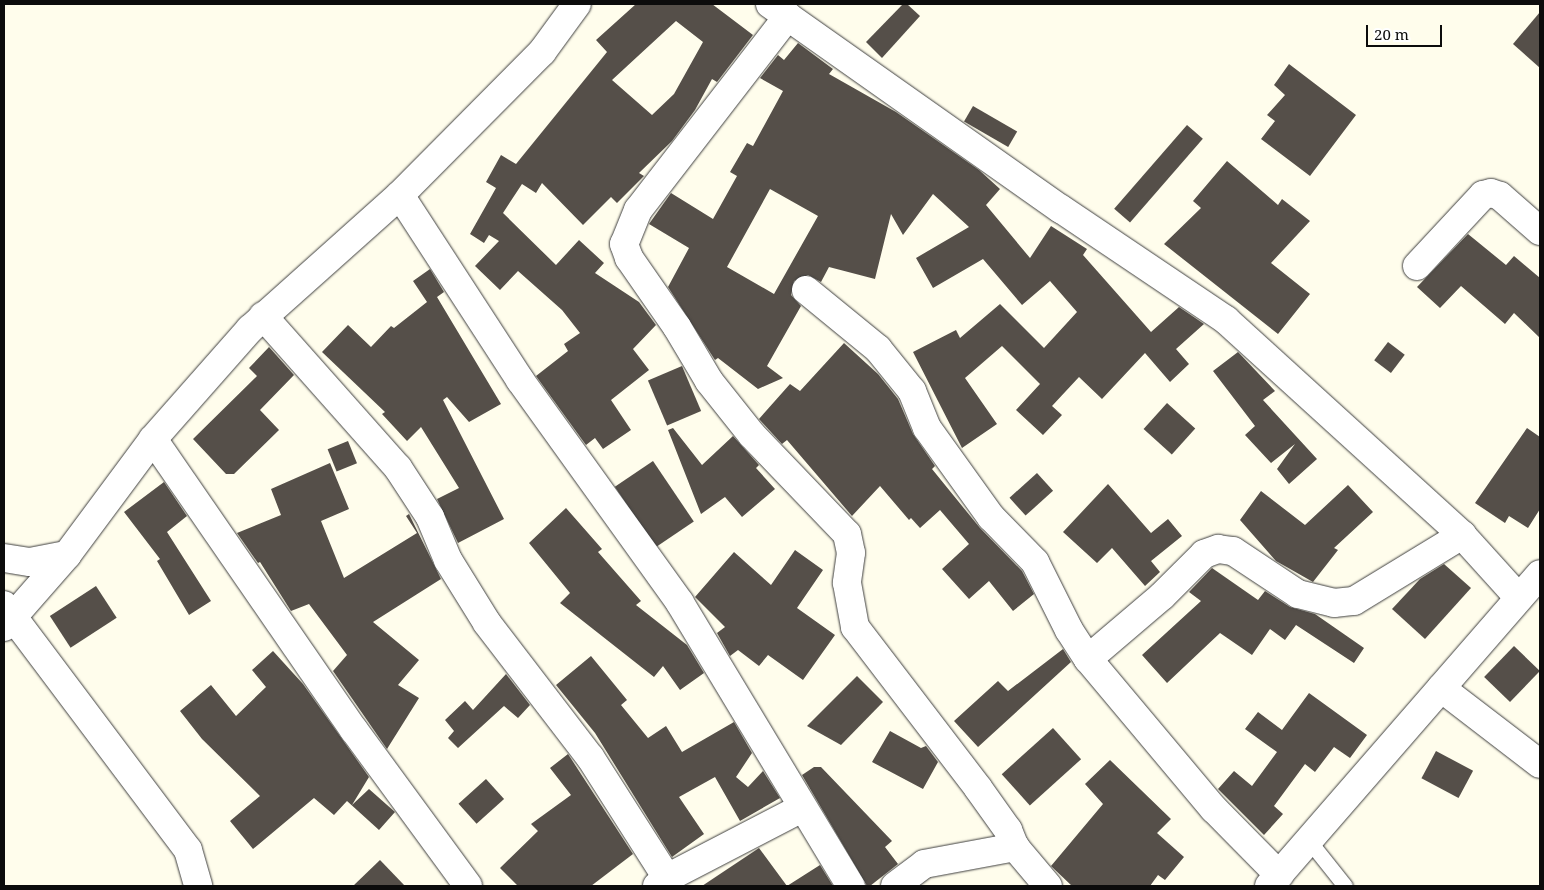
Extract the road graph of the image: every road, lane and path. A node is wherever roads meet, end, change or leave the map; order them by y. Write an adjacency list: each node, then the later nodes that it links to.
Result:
1 (577, 4): 3 (street)
2 (779, 10): 9 (street); 20 (street)
3 (400, 195): 7 (street); 18 (street)
4 (1540, 231): 5 (street)
5 (1417, 266)
6 (806, 290): 15 (street)
7 (263, 316): 8 (street); 22 (street)
8 (153, 440): 10 (street); 24 (street)
9 (1462, 535): 13 (street); 15 (street)
10 (67, 555): 11 (street); 14 (street)
11 (4, 558)
12 (1540, 574): 13 (street)
13 (1518, 598): 16 (street)
14 (7, 615): 23 (street)
15 (1088, 658): 21 (street)
16 (1441, 688): 17 (street); 19 (street)
17 (1540, 764)
18 (802, 808): 22 (street); 25 (street)
19 (1310, 842): 21 (street); 28 (lane)
20 (1015, 847): 26 (street); 27 (street)
21 (1274, 880)
22 (662, 882)
23 (198, 886)
24 (468, 886)
25 (851, 886)
26 (895, 886)
27 (1048, 886)
28 (1345, 886)

